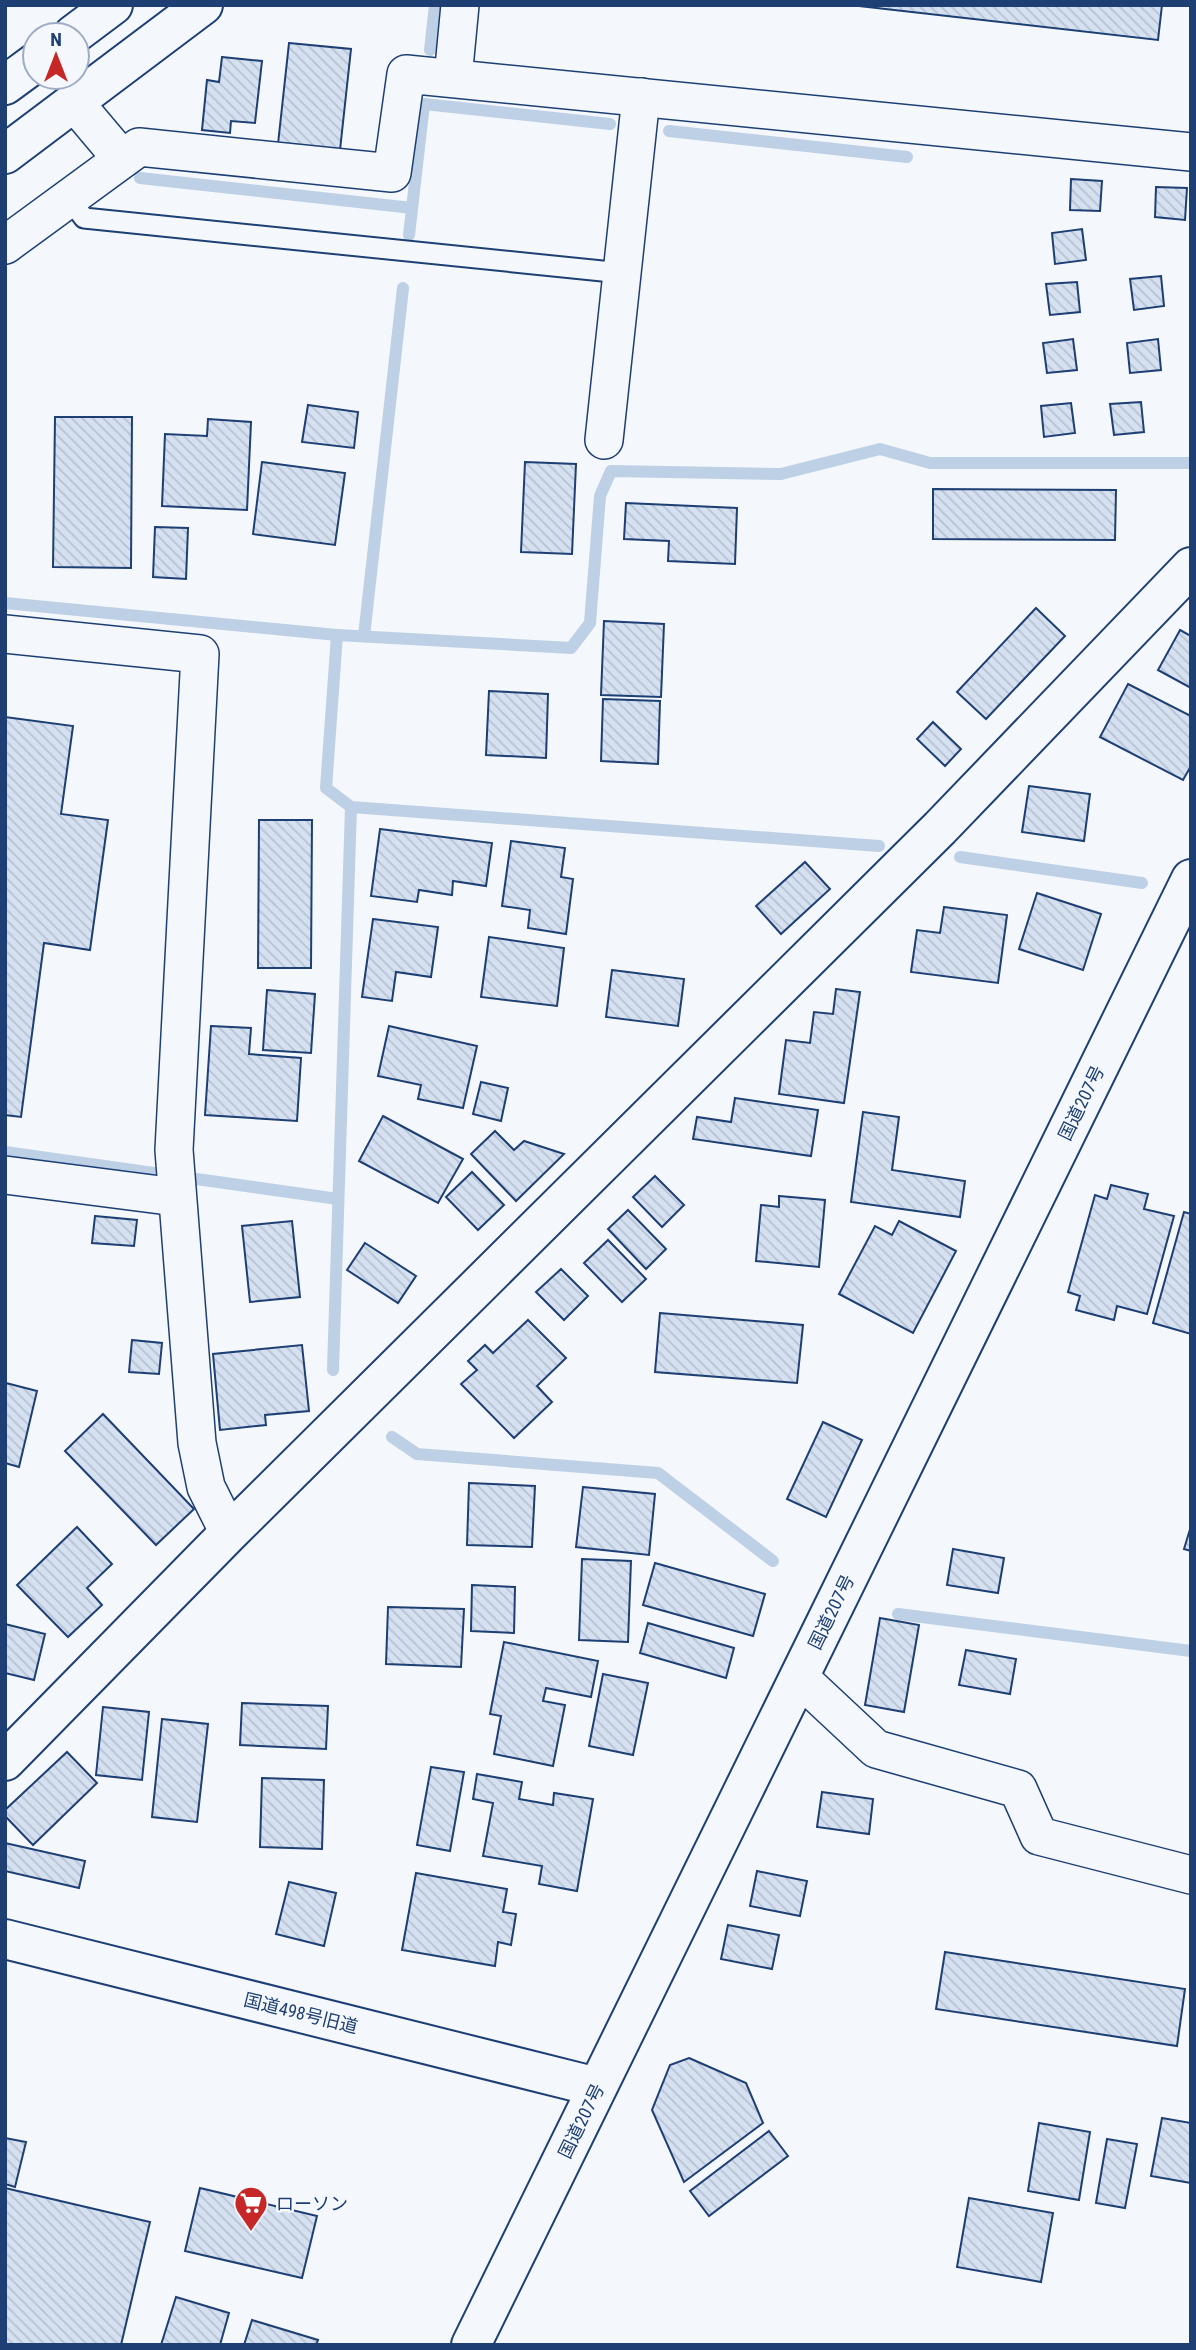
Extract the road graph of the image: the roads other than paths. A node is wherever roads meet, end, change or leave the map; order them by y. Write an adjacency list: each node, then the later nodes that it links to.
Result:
1 (113, 5): 4 (main road)
2 (203, 5): 9 (main road)
3 (460, 5): 6 (street)
4 (91, 22)
5 (21, 73): 7 (main road)
6 (453, 78): 8 (street); 12 (street)
7 (5, 85)
8 (641, 97): 10 (street); 15 (street)
9 (75, 102): 11 (main road); 12 (street)
10 (1191, 152)
11 (5, 153)
12 (122, 159): 13 (street)
13 (69, 198): 14 (street); 15 (lane)
14 (5, 245)
15 (622, 273): 16 (street)
16 (604, 440)
17 (1191, 567): 22 (main road)
18 (5, 634): 21 (street)
19 (1191, 879): 23 (main road, 国道207号)
20 (5, 1175): 21 (street)
21 (176, 1197): 22 (street)
22 (229, 1533): 24 (main road)
23 (799, 1677): 25 (street); 27 (main road, 国道207号)
24 (5, 1761)
25 (1191, 1875)
26 (5, 1939): 27 (main road, 国道498号旧道)
27 (597, 2087): 28 (main road, 国道207号)
28 (471, 2345)

